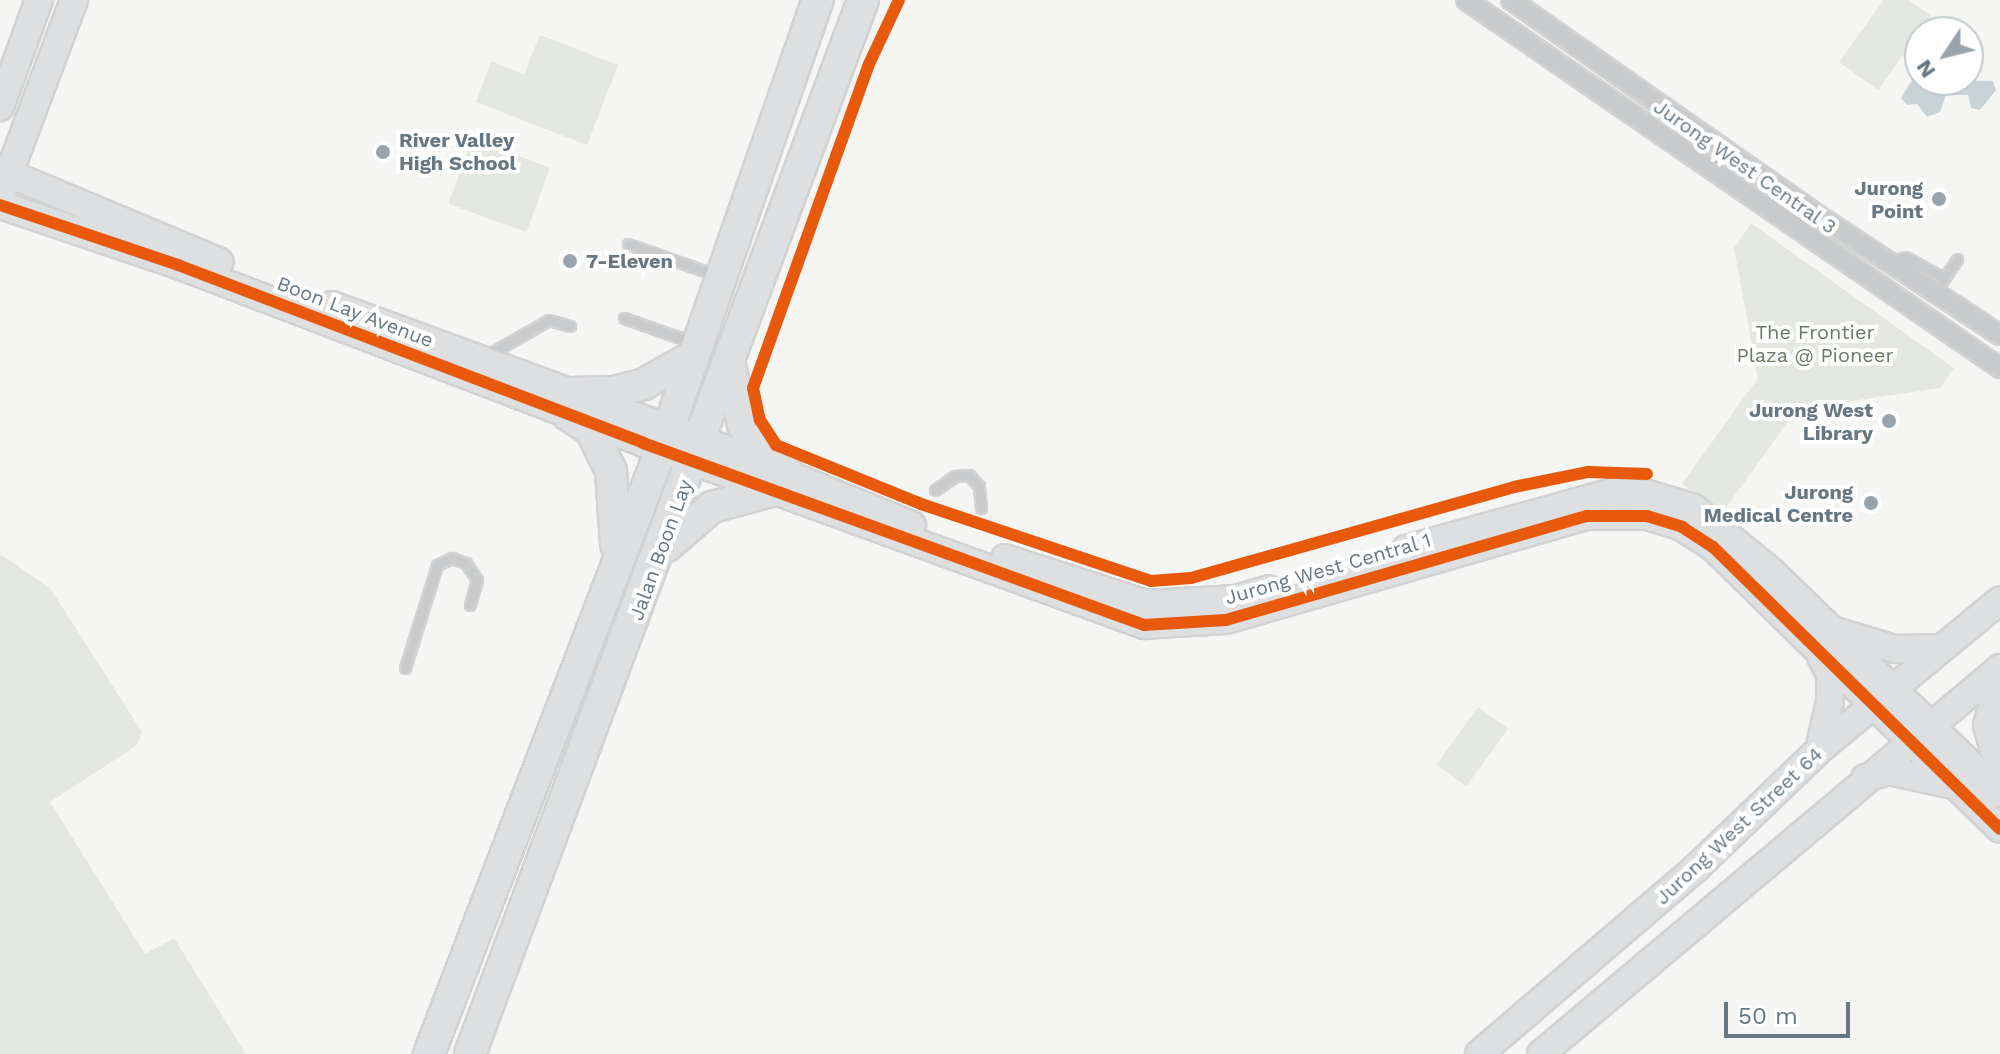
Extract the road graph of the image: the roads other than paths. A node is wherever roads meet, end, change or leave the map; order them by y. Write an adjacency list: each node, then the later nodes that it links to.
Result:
1 (39, 0): 7 (street)
2 (74, 0): 10 (street)
3 (818, 0): 14 (main road, Jalan Boon Lay)
4 (863, 0): 21 (main road, Jalan Boon Lay)
5 (1466, 0): 8 (street, Jurong West Central 3)
6 (1511, 0): 9 (street, Jurong West Central 3)
7 (0, 107)
8 (1671, 143): 9 (lane); 22 (street, Jurong West Central 3)
9 (1718, 144): 15 (street, Jurong West Central 3)
10 (3, 180): 20 (street, Boon Lay Avenue)
11 (0, 205): 23 (street, Boon Lay Avenue)
12 (628, 244): 14 (lane)
13 (1957, 259): 15 (lane)
14 (722, 277): 19 (main road, Jalan Boon Lay)
15 (1940, 286): 18 (street, Jurong West Central 3)
16 (624, 318): 19 (lane)
17 (570, 326): 20 (lane)
18 (2000, 335)
19 (696, 350): 23 (main road); 24 (main road, Jalan Boon Lay)
20 (480, 359): 23 (street, Boon Lay Avenue)
21 (730, 359): 25 (main road, Jalan Boon Lay); 26 (main road)
22 (2000, 368)
23 (568, 404): 24 (street, Boon Lay Avenue); 30 (main road)
24 (665, 439): 25 (street, Boon Lay Avenue); 30 (main road, Jalan Boon Lay)
25 (698, 450): 26 (street, Jurong West Central 1); 29 (main road, Jalan Boon Lay)
26 (782, 482): 29 (main road); 33 (street, Jurong West Central 1)
27 (935, 490): 28 (lane)
28 (981, 508)
29 (660, 553): 49 (main road, Jalan Boon Lay)
30 (615, 563): 48 (main road, Jalan Boon Lay)
31 (2000, 600): 34 (street, Jurong West Street 64)
32 (470, 605): 35 (lane)
33 (1824, 640): 34 (street); 38 (street, Jurong West Central 1); 39 (street, Jurong West Central 1); 42 (street)
34 (1940, 648): 38 (street, Jurong West Street 64)
35 (405, 668)
36 (2000, 668): 40 (street, Jurong West Street 64)
37 (2000, 679): 43 (street)
38 (1895, 688): 39 (street, Jurong West Street 64); 40 (street, Jurong West Central 1)
39 (1872, 709): 41 (street, Jurong West Central 1); 42 (street, Jurong West Street 64)
40 (1930, 726): 41 (street, Jurong West Street 64); 46 (street, Jurong West Central 1)
41 (1908, 744): 44 (street, Jurong West Street 64); 45 (street, Jurong West Central 1)
42 (1819, 750): 50 (street, Jurong West Street 64)
43 (2000, 771)
44 (1864, 778): 45 (street); 51 (street, Jurong West Street 64)
45 (1961, 792): 47 (street, Jurong West Central 1)
46 (2000, 793)
47 (2000, 829)
48 (429, 1054)
49 (470, 1054)
50 (1479, 1054)
51 (1541, 1054)

